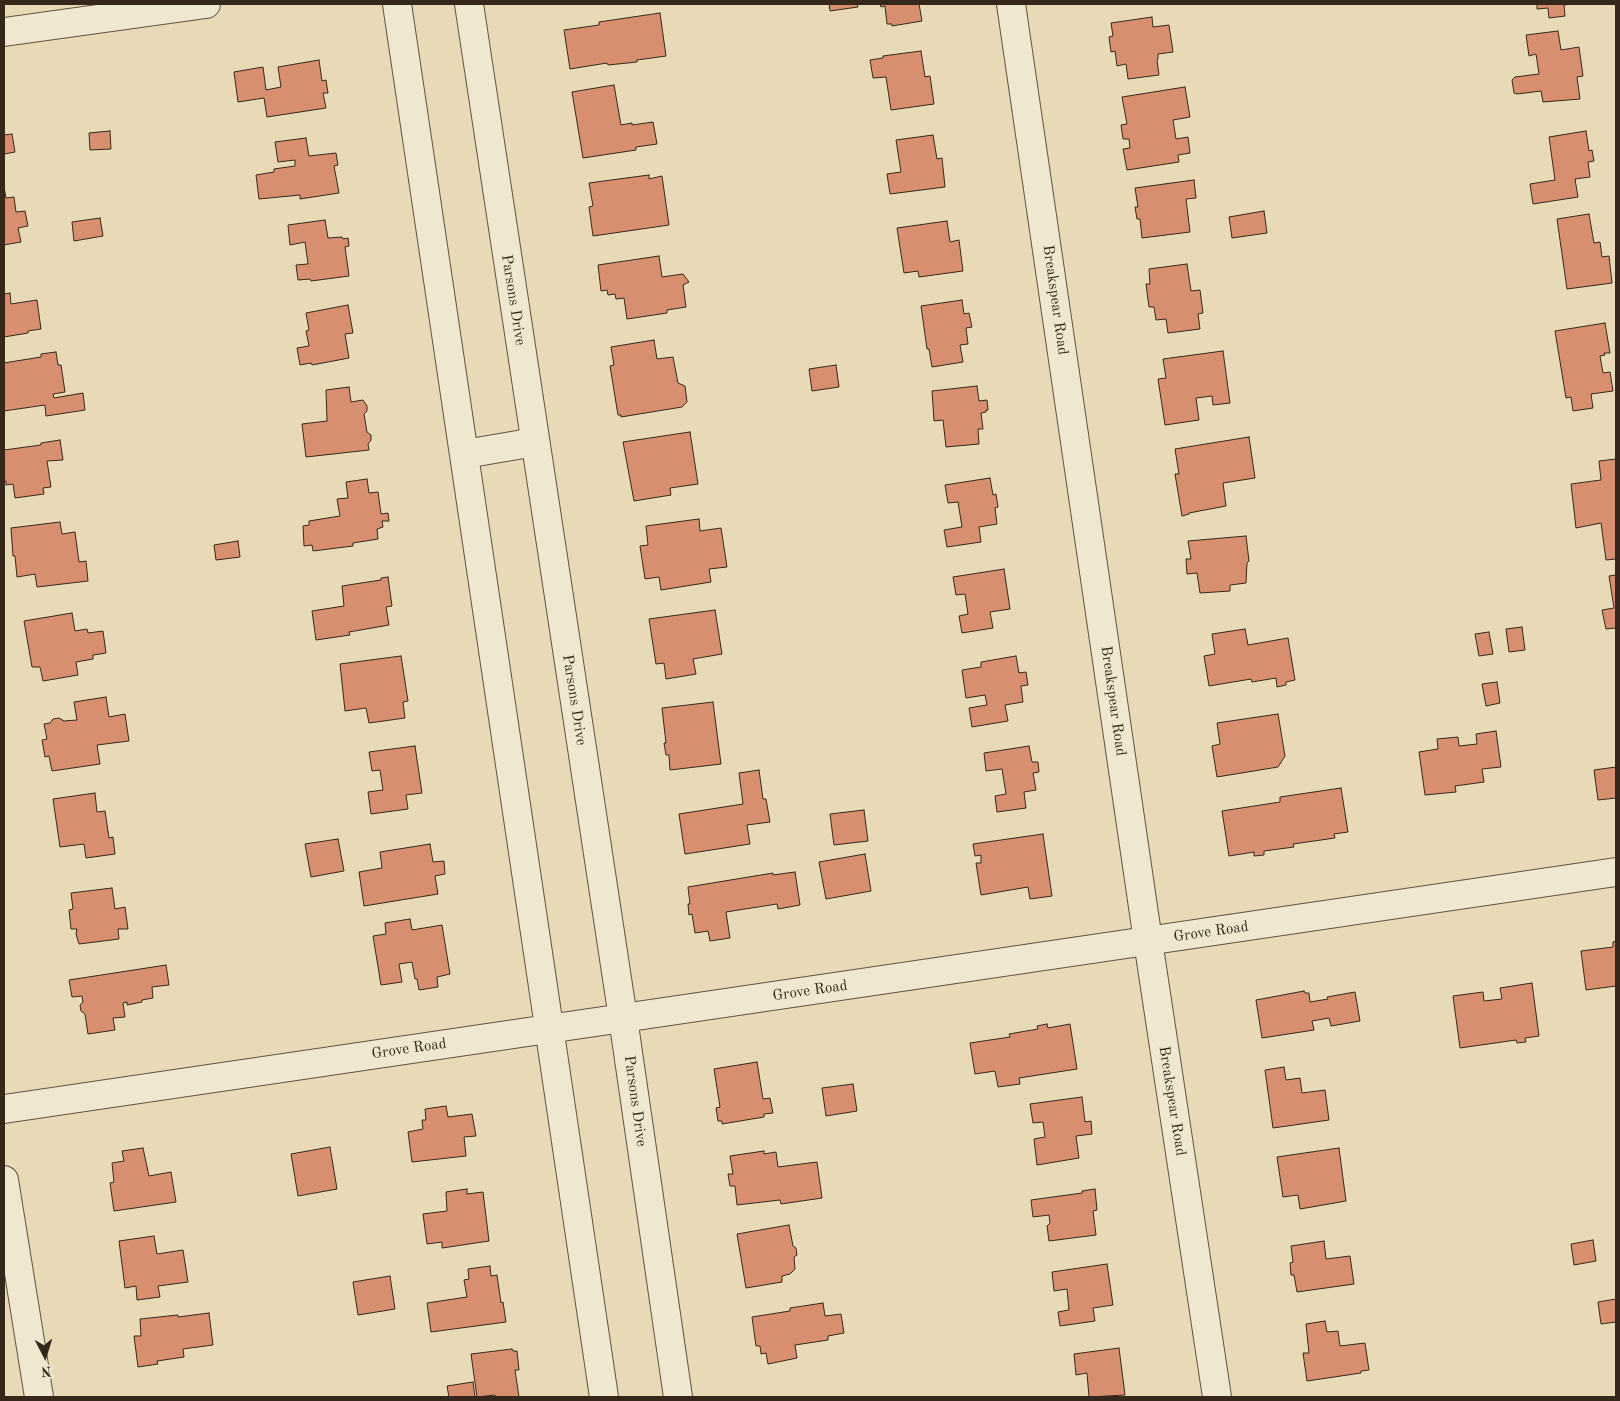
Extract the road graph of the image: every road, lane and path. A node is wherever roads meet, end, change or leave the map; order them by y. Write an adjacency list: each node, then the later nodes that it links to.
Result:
1 (206, 4): 5 (street)
2 (398, 4): 7 (street)
3 (469, 4): 6 (street, Parsons Drive)
4 (1011, 4): 9 (street, Breakspear Road)
5 (4, 32)
6 (535, 442): 7 (street); 10 (street, Parsons Drive)
7 (465, 454): 11 (street)
8 (1616, 872): 9 (street, Grove Road)
9 (1148, 941): 10 (street, Grove Road); 18 (street, Breakspear Road)
10 (623, 1018): 11 (street, Grove Road); 17 (street, Parsons Drive)
11 (550, 1028): 12 (street, Grove Road); 16 (street)
12 (4, 1109)
13 (4, 1180): 14 (street)
14 (12, 1286): 15 (street)
15 (39, 1397)
16 (604, 1397)
17 (678, 1397)
18 (1218, 1397)

